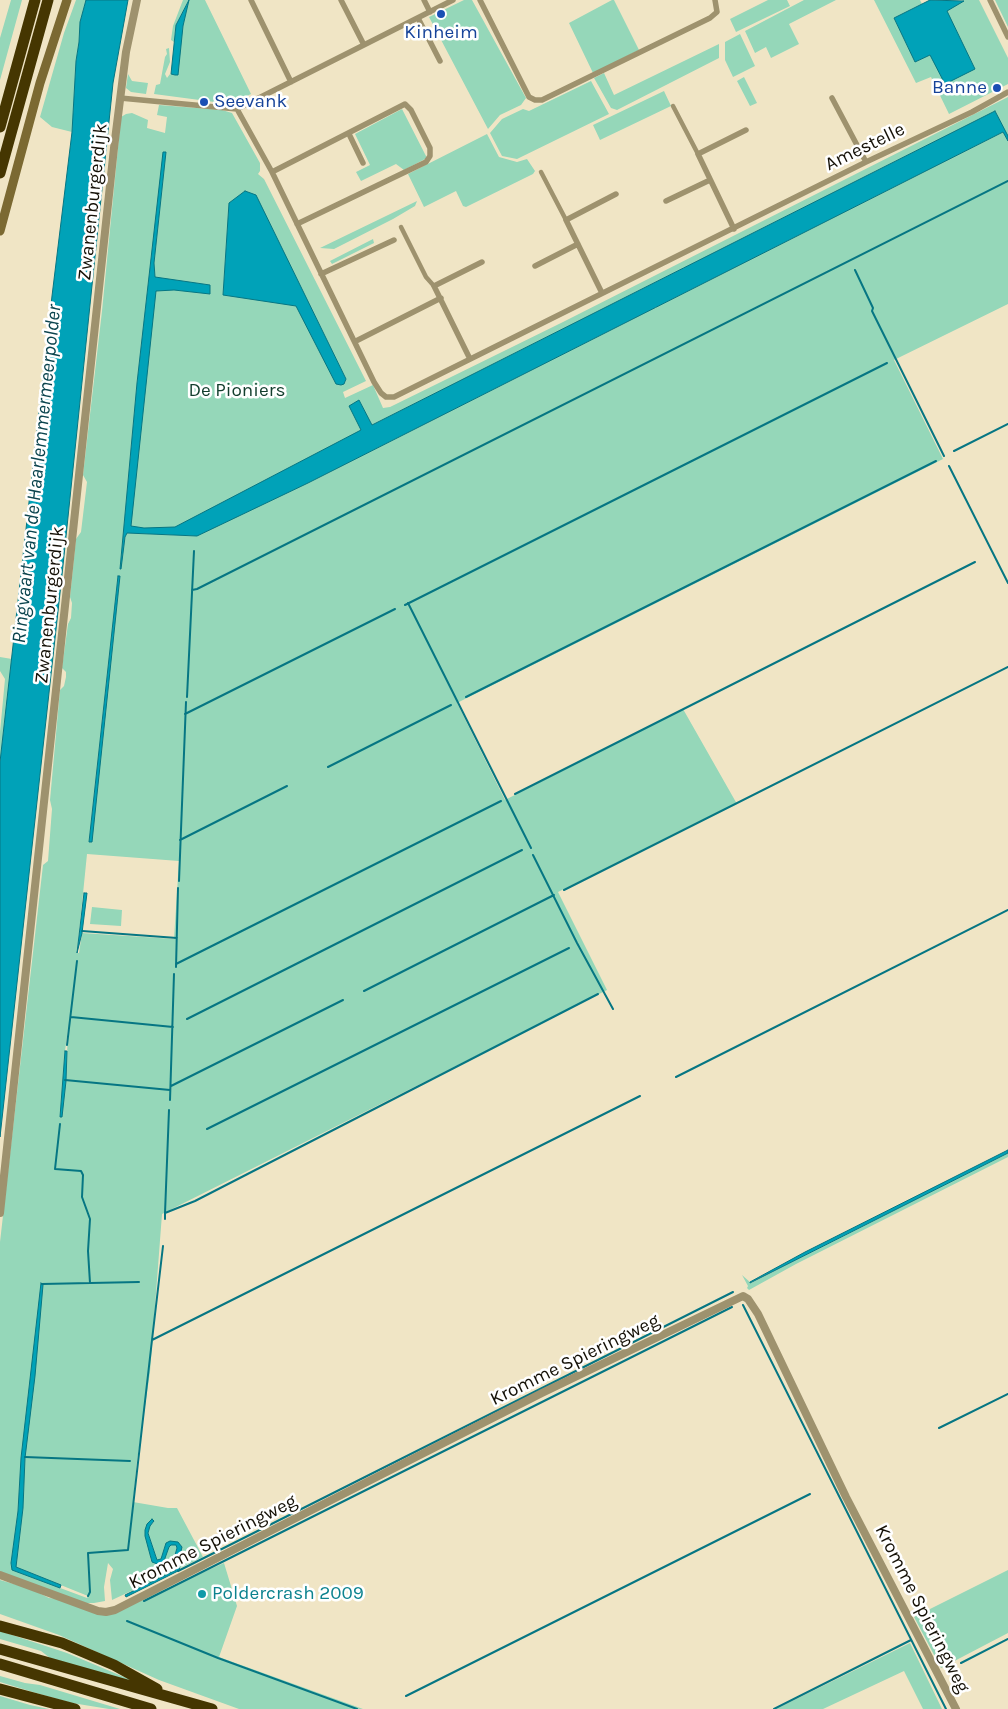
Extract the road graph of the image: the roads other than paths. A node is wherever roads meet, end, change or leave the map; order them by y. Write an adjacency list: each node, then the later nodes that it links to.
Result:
1 (35, 0): 23 (highway)
2 (48, 0): 31 (highway)
3 (67, 0): 39 (main road)
4 (137, 0): 19 (street, Zwanenburgerdijk)
5 (251, 0): 17 (street)
6 (341, 0): 15 (street)
7 (424, 0): 12 (street)
8 (453, 0): 12 (street)
9 (480, 0): 10 (street)
10 (716, 0)
11 (990, 0): 14 (street)
12 (430, 12): 13 (street)
13 (418, 18): 15 (street); 16 (street)
14 (1008, 37)
15 (364, 45): 17 (street)
16 (440, 60)
17 (291, 82): 22 (street)
18 (1008, 92): 27 (street, Amestelle)
19 (120, 98): 22 (street); 50 (street, Zwanenburgerdijk)
20 (832, 98): 27 (street)
21 (673, 106): 26 (street)
22 (237, 108): 29 (street)
23 (0, 127)
24 (746, 130): 26 (street)
25 (349, 134): 28 (street); 29 (street); 36 (street)
26 (698, 154): 32 (street)
27 (866, 162): 38 (street, Amestelle)
28 (363, 163)
29 (272, 172): 36 (street)
30 (541, 172): 35 (street)
31 (0, 173)
32 (710, 180): 34 (street); 38 (street)
33 (616, 194): 35 (street)
34 (666, 201)
35 (566, 220): 41 (street)
36 (297, 224): 44 (street)
37 (401, 226): 45 (street)
38 (734, 229): 46 (street, Amestelle)
39 (0, 231)
40 (394, 240): 44 (street)
41 (578, 244): 43 (street); 46 (street)
42 (482, 262): 45 (street)
43 (536, 266)
44 (321, 274): 48 (street)
45 (434, 286): 47 (street)
46 (602, 293): 49 (street, Amestelle)
47 (441, 298): 48 (street); 49 (street)
48 (356, 341): 49 (street, Amestelle)
49 (470, 359)
50 (0, 1213)
51 (0, 1575): 60 (street, Kromme Spieringweg)
52 (0, 1626): 56 (highway)
53 (0, 1649): 56 (highway)
54 (0, 1664): 58 (highway)
55 (0, 1689): 57 (highway)
56 (172, 1697): 59 (highway)
57 (75, 1709)
58 (151, 1709)
59 (212, 1709)
60 (956, 1709)

